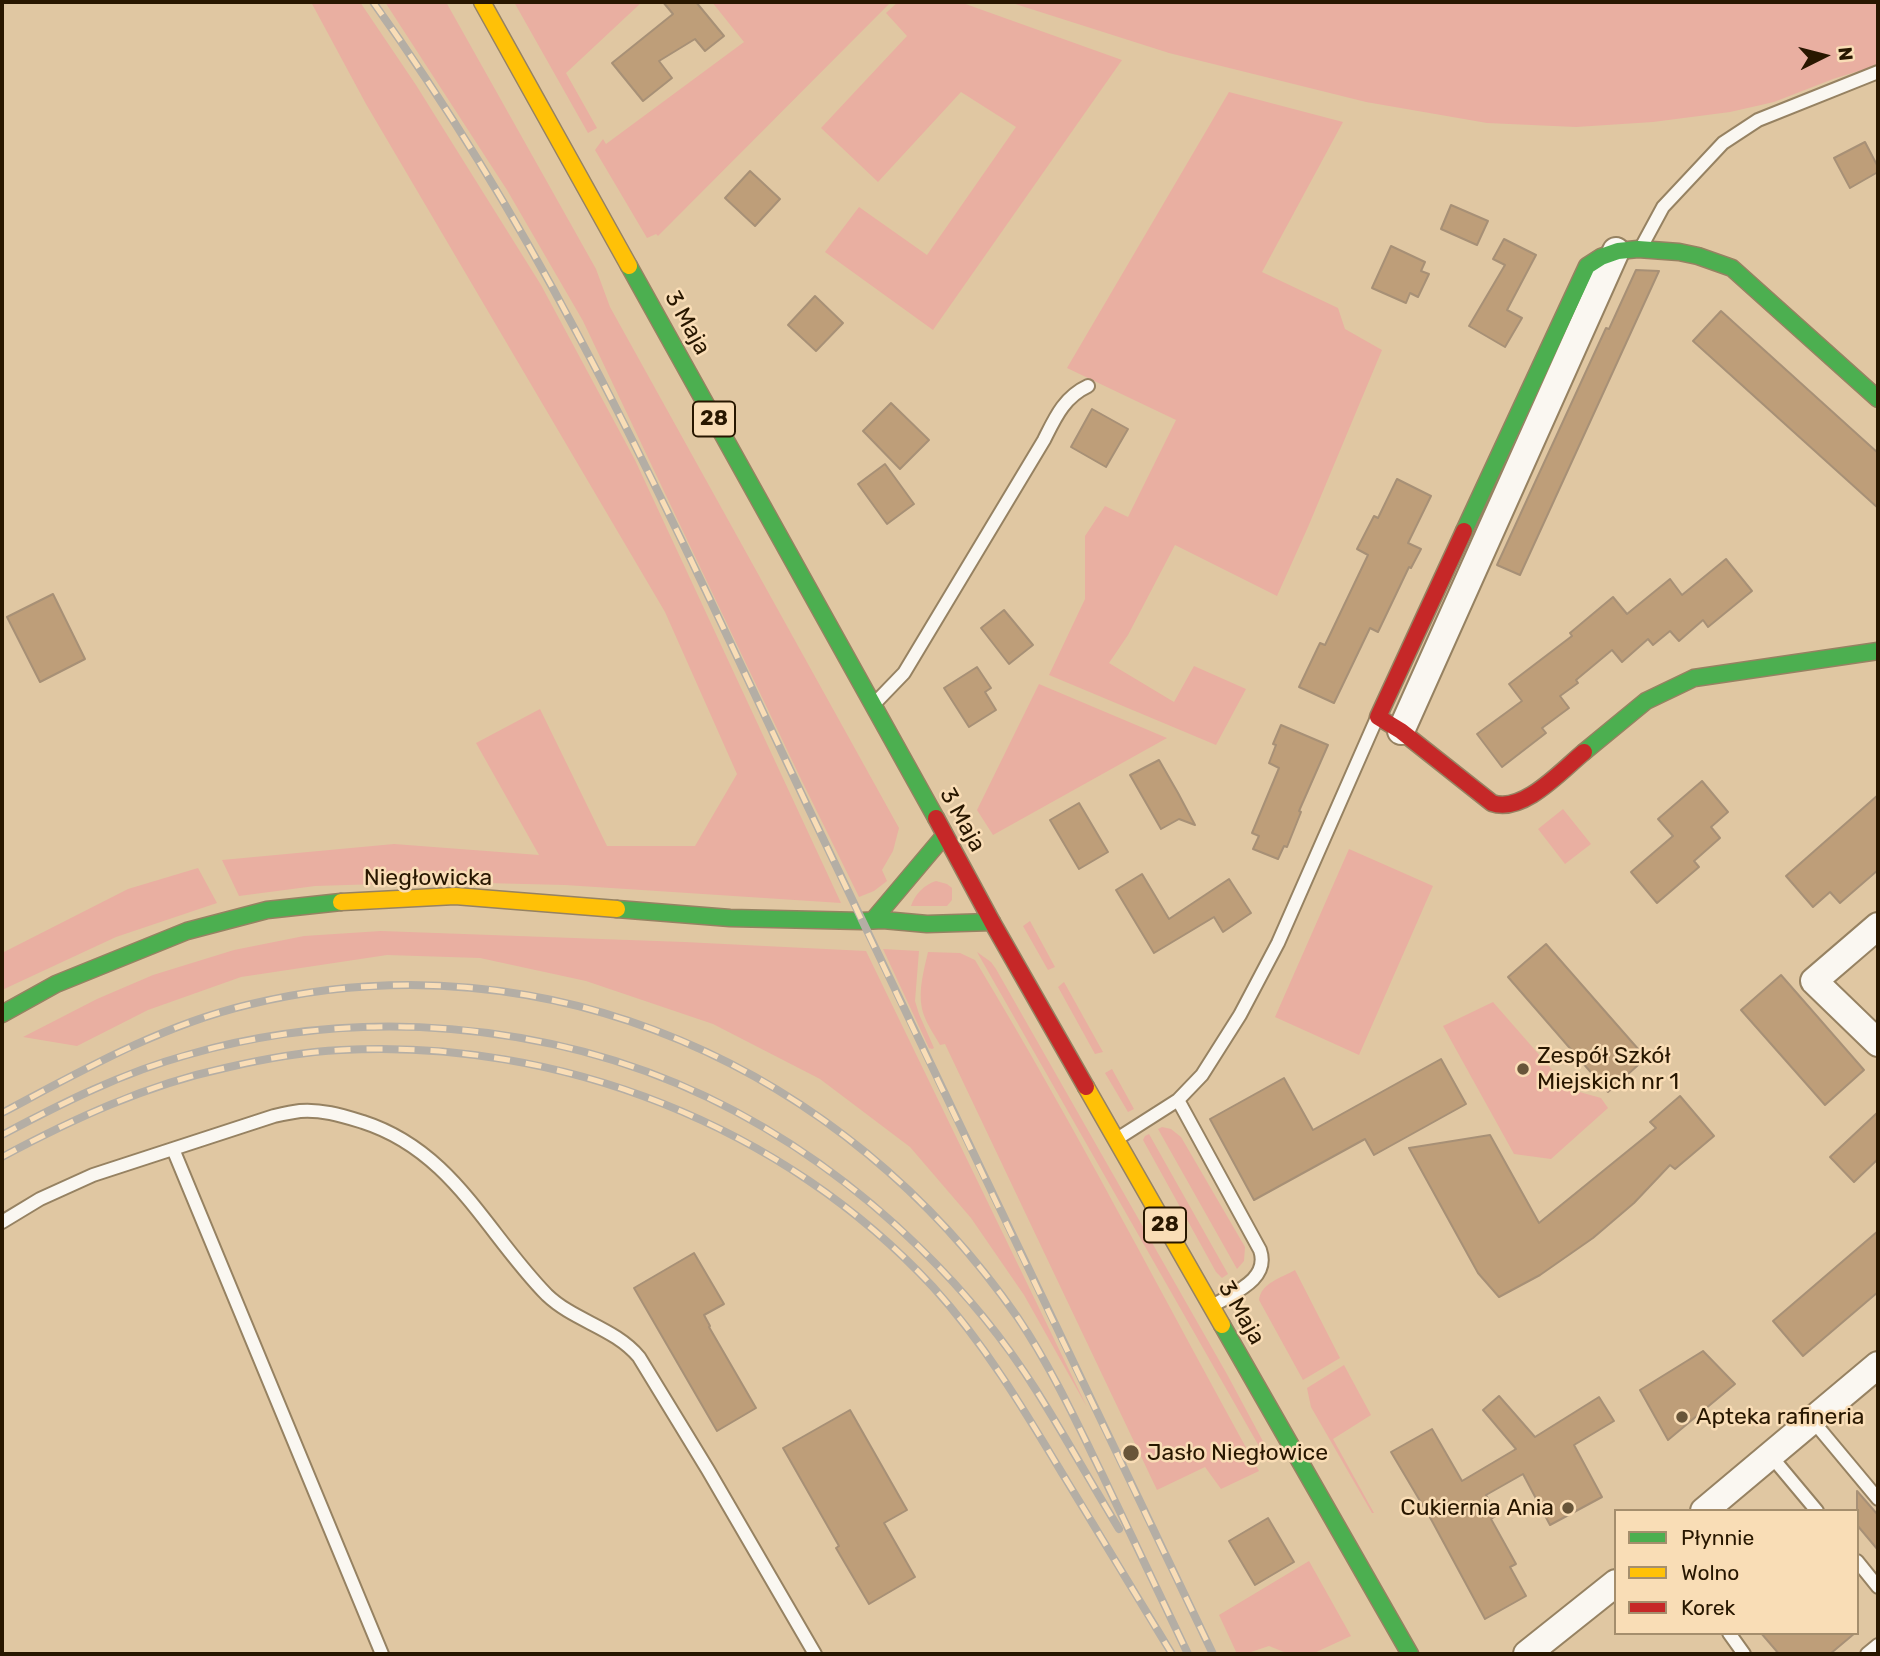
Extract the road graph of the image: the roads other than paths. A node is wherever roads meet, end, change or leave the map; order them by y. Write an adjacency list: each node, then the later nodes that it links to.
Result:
1 (482, 2): 7 (street, 3 Maja / 28)
2 (1878, 72): 3 (lane)
3 (1628, 251): 5 (street); 8 (street); 9 (street)
4 (1087, 386): 7 (lane)
5 (1878, 399)
6 (1878, 651): 9 (street)
7 (874, 705): 10 (street, 3 Maja / 28)
8 (1378, 717): 9 (street); 16 (lane)
9 (1401, 731)
10 (944, 836): 11 (street); 12 (street, 3 Maja / 28)
11 (874, 919): 12 (street, Niegłowicka); 14 (street, Niegłowicka)
12 (992, 922): 17 (street, 3 Maja / 28)
13 (1878, 926): 15 (street)
14 (2, 1014)
15 (1878, 1043)
16 (1178, 1100): 17 (lane); 20 (lane)
17 (1116, 1139): 20 (street, 3 Maja / 28)
18 (173, 1149): 19 (lane); 33 (lane); 34 (lane)
19 (2, 1222)
20 (1211, 1307): 35 (street, 3 Maja / 28)
21 (1878, 1365): 22 (street)
22 (1813, 1421): 23 (street); 24 (lane)
23 (1772, 1456): 25 (street); 26 (lane)
24 (1878, 1499)
25 (1706, 1509)
26 (1815, 1509)
27 (1859, 1563): 29 (lane)
28 (1614, 1585): 32 (street)
29 (1878, 1587)
30 (1730, 1635): 36 (lane)
31 (1878, 1645): 37 (lane)
32 (1539, 1650)
33 (382, 1654)
34 (815, 1654)
35 (1410, 1654)
36 (1744, 1654)
37 (1867, 1654)

